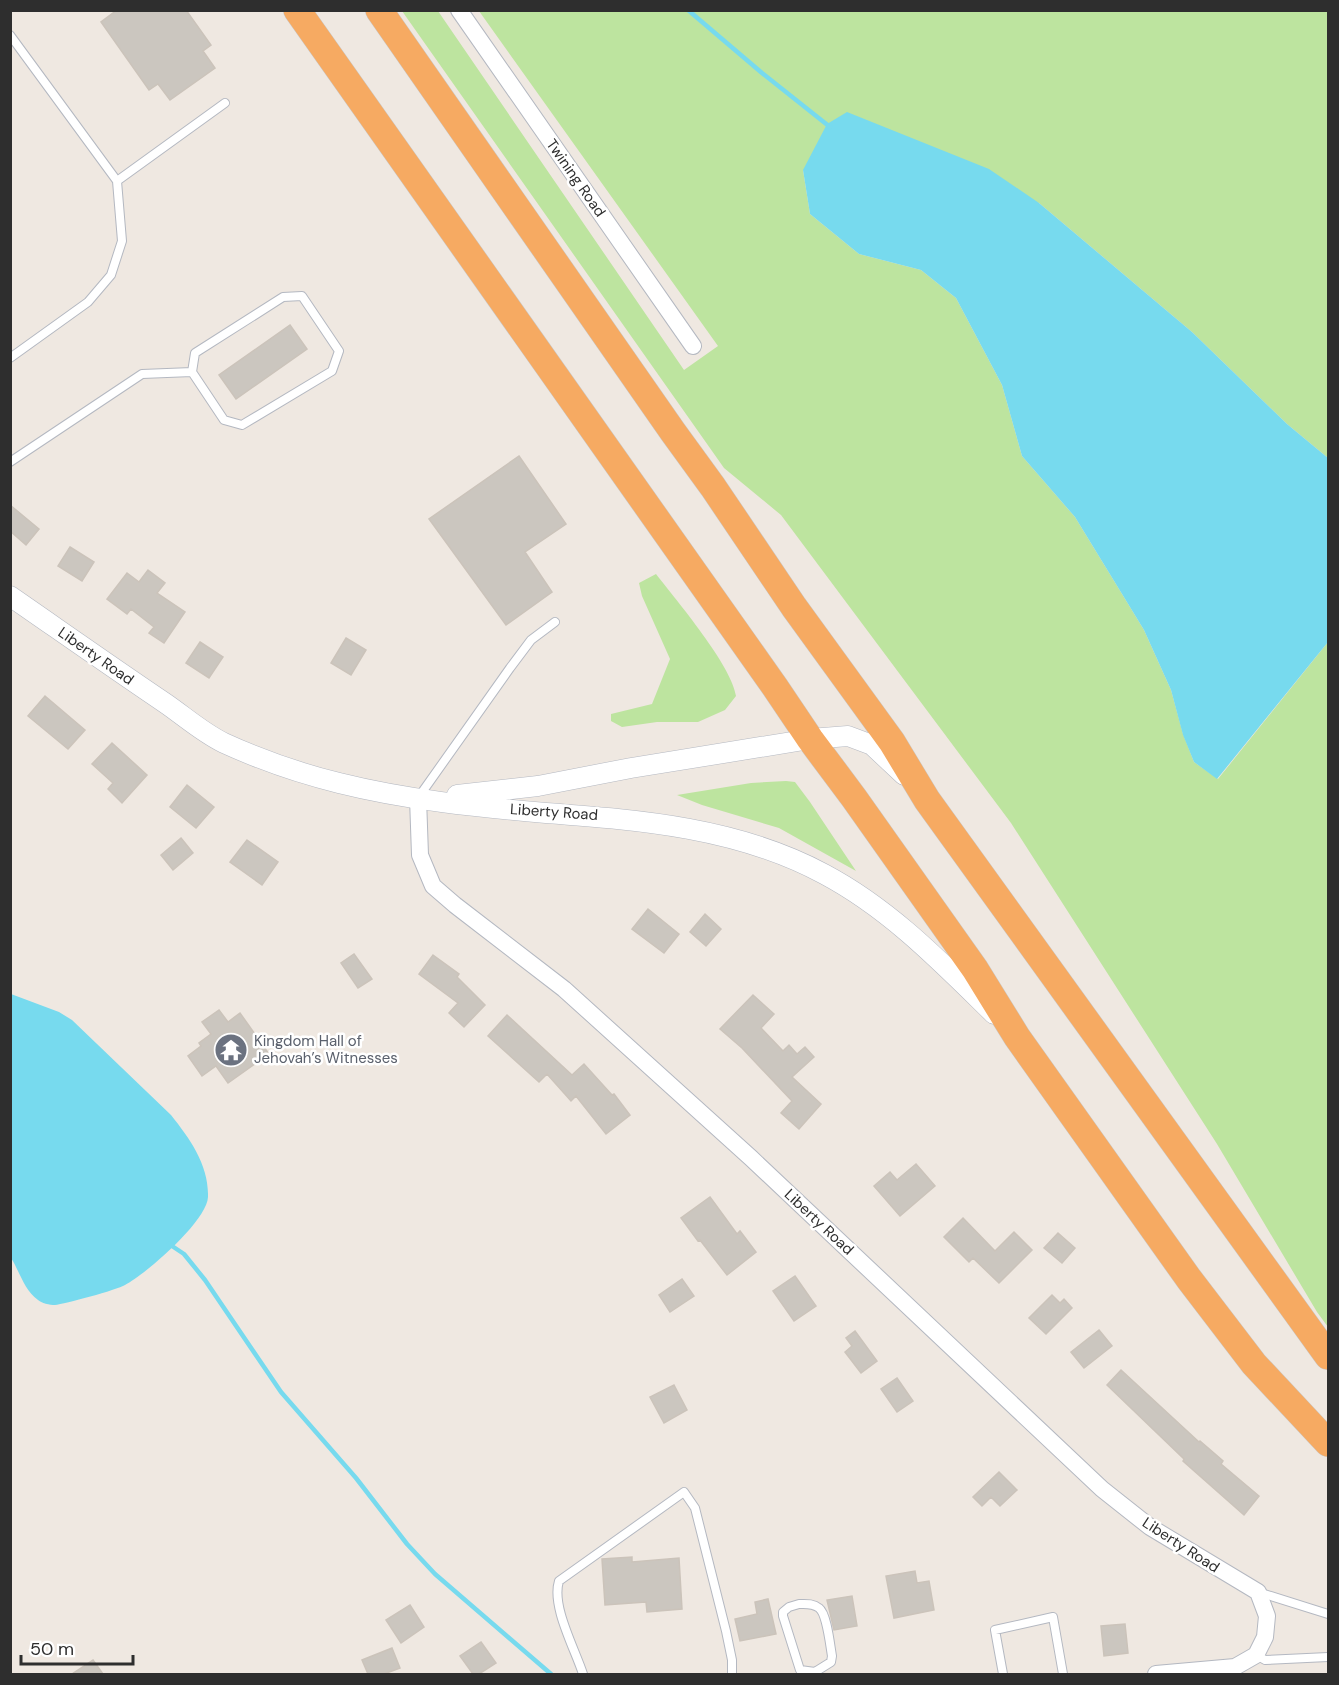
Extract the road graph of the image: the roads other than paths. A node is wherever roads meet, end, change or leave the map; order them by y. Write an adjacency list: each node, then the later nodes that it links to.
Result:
1 (297, 10): 13 (highway)
2 (379, 10): 15 (highway)
3 (459, 10): 7 (street, Twining Road)
4 (10, 35): 6 (lane)
5 (225, 104): 6 (lane)
6 (117, 181): 8 (lane)
7 (693, 346)
8 (10, 358)
9 (192, 372): 9 (lane); 10 (lane)
10 (10, 462)
11 (10, 596): 14 (street, Liberty Road)
12 (555, 622): 14 (lane)
13 (810, 739): 14 (street, Liberty Road); 15 (street, Liberty Road); 16 (highway)
14 (418, 798): 16 (street, Liberty Road); 19 (street, Liberty Road)
15 (927, 800): 17 (highway)
16 (1017, 1037): 18 (highway)
17 (1329, 1356)
18 (1329, 1443)
19 (1258, 1592): 20 (lane); 21 (street)
20 (1329, 1614)
21 (1256, 1655): 22 (lane); 28 (street)
22 (1329, 1657)
23 (815, 1673): 23 (lane)
24 (583, 1674): 25 (lane)
25 (732, 1674)
26 (1003, 1674): 27 (lane)
27 (1063, 1674)
28 (1156, 1674)

